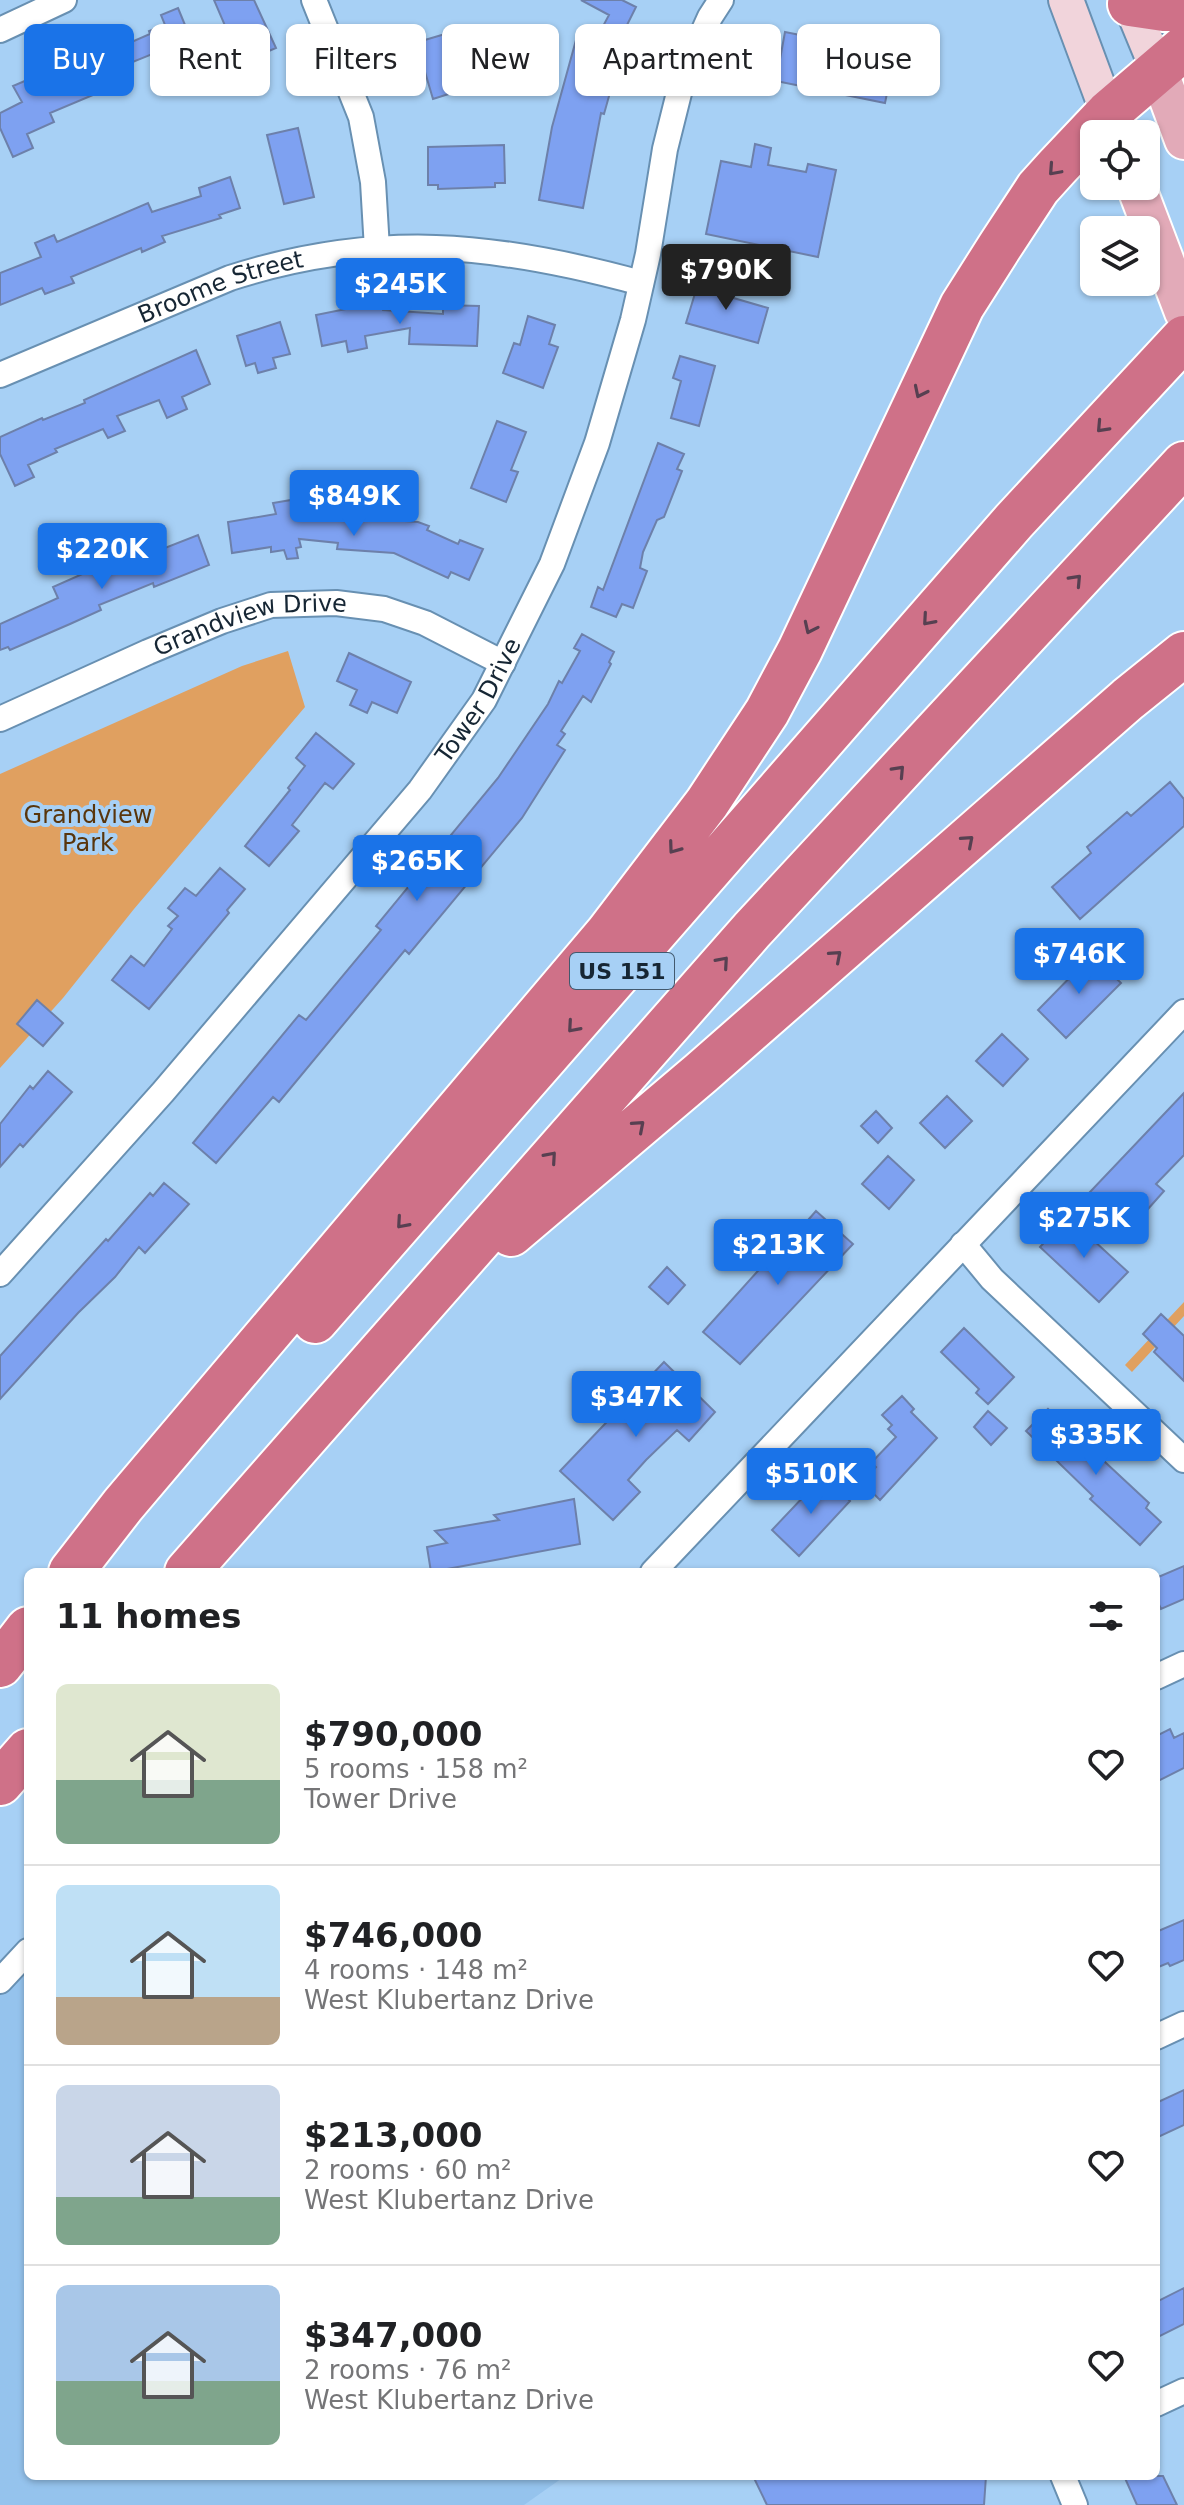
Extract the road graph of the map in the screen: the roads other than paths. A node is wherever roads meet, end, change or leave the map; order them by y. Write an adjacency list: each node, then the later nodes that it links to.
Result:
1 (64, 0): 7 (street)
2 (314, 0): 14 (street)
3 (721, 0): 15 (street, Tower Drive)
4 (1066, 0): 9 (street)
5 (1130, 2): 6 (highway); 8 (street)
6 (1184, 9)
7 (0, 30)
8 (1171, 59): 10 (highway); 11 (main road)
9 (1111, 120)
10 (1116, 120)
11 (1184, 140)
12 (1080, 152): 28 (highway, one-way to 28)
13 (1141, 200): 16 (main road)
14 (377, 249): 15 (street, Broome Street); 18 (street, Broome Street)
15 (641, 283): 21 (street, Tower Drive)
16 (1184, 312)
17 (1184, 338): 29 (highway, US 151, one-way to 29)
18 (0, 375)
19 (1184, 464): 27 (highway, US 151, one-way to 19)
20 (1184, 654): 27 (highway, one-way to 20)
21 (503, 663): 22 (street, Grandview Drive); 25 (street, Tower Drive)
22 (0, 719)
23 (1184, 1012): 24 (street)
24 (963, 1244): 26 (street); 31 (street)
25 (0, 1274)
26 (1184, 1460)
27 (223, 1532): 30 (highway, US 151)
28 (74, 1568)
29 (92, 1568)
30 (191, 1568)
31 (657, 1568)
32 (24, 1634): 35 (highway)
33 (24, 1642): 35 (highway)
34 (1184, 1664): 36 (street)
35 (0, 1667)
36 (1160, 1675)
37 (24, 1756): 38 (highway)
38 (0, 1783)
39 (24, 1955): 40 (street)
40 (0, 1981)
41 (1184, 2024): 42 (street)
42 (1160, 2035)
43 (1184, 2391): 44 (street)
44 (1160, 2402)
45 (1065, 2480): 46 (street)
46 (1075, 2505)

